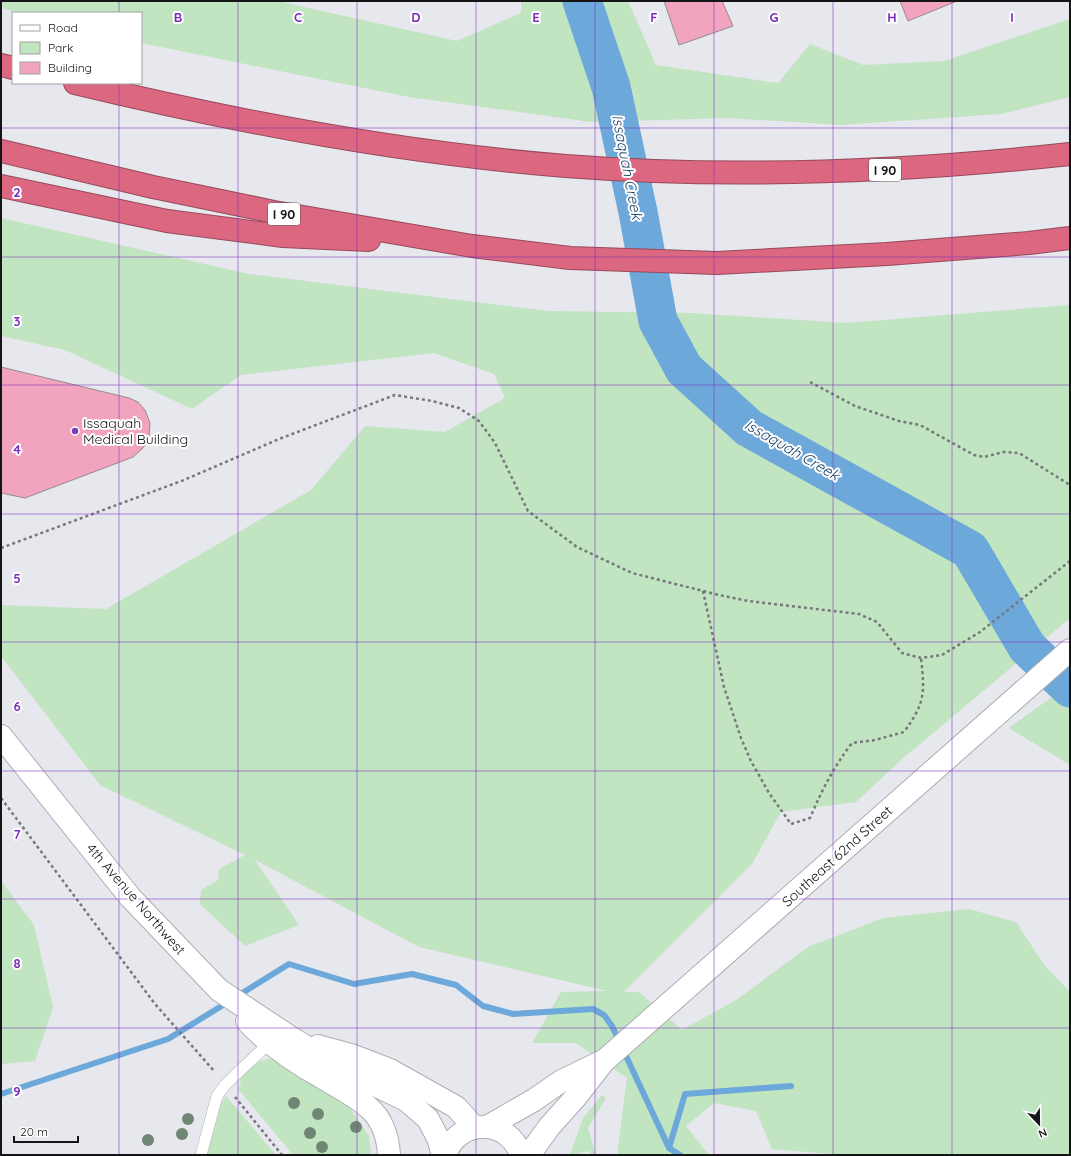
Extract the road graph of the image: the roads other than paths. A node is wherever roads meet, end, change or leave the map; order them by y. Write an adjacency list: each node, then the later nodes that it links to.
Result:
1 (1, 65): 2 (highway)
2 (12, 68)
3 (79, 84): 5 (highway, I 90)
4 (1, 151): 8 (highway, I 90)
5 (1070, 154)
6 (1, 186): 8 (highway)
7 (1070, 238): 8 (highway, I 90)
8 (472, 246)
9 (1070, 650): 14 (street, Southeast 62nd Street)
10 (1, 736): 11 (street, 4th Avenue Northwest)
11 (258, 1023): 12 (street); 13 (street)
12 (293, 1039): 15 (street); 18 (street)
13 (270, 1042): 16 (lane); 17 (street)
14 (604, 1061): 15 (street, Southeast 62nd Street); 20 (street, Southeast 62nd Street)
15 (481, 1127): 18 (street, Southeast 62nd Street); 19 (street)
16 (201, 1155)
17 (389, 1155)
18 (444, 1155)
19 (521, 1155)
20 (529, 1155)

